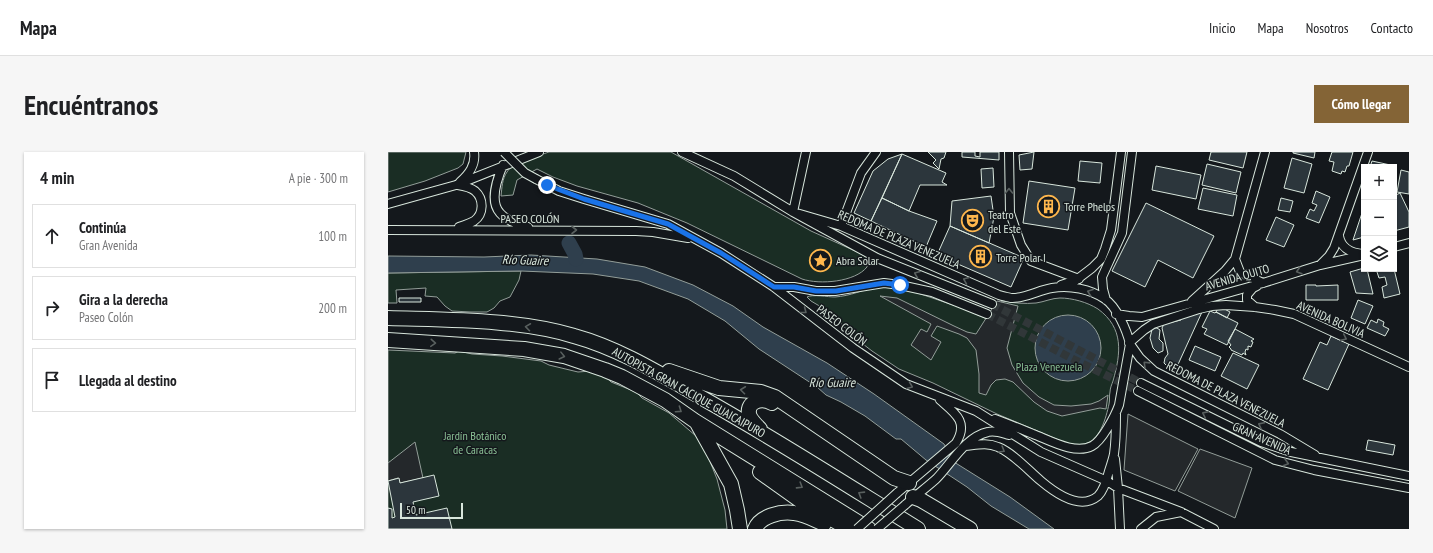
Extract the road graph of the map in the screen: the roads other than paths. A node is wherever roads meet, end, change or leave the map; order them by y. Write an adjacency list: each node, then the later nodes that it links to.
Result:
1 (474, 152): 13 (street)
2 (504, 152): 21 (street, PASEO COLÓN, bridge)
3 (540, 152): 12 (street)
4 (682, 152): 15 (street)
5 (806, 152): 15 (street)
6 (876, 152): 16 (street)
7 (1010, 152): 28 (street, one-way to 7)
8 (1121, 152): 28 (street)
9 (1132, 152): 33 (street)
10 (1265, 152): 26 (street)
11 (1368, 152): 20 (street)
12 (503, 166): 13 (street); 19 (street)
13 (456, 185): 14 (street); 17 (street)
14 (388, 204)
15 (793, 212): 16 (street, REDOMA DE PLAZA VENEZUELA); 35 (street, one-way to 15)
16 (841, 226): 32 (street, REDOMA DE PLAZA VENEZUELA, one-way to 16)
17 (444, 229): 18 (street, PASEO COLÓN); 19 (street, PASEO COLÓN)
18 (388, 230)
19 (535, 230): 21 (street, PASEO COLÓN, one-way to 21)
20 (1339, 236): 24 (street); 27 (street)
21 (694, 240): 30 (street, PASEO COLÓN)
22 (1409, 243): 23 (street)
23 (1397, 246)
24 (1361, 254)
25 (1361, 256): 27 (street, AVENIDA QUITO)
26 (1235, 259): 29 (street); 34 (street)
27 (1320, 265): 29 (street, AVENIDA QUITO, one-way to 29)
28 (1079, 279): 31 (street); 32 (street)
29 (1263, 283): 34 (street, AVENIDA QUITO); 36 (street)
30 (774, 287): 37 (street); 46 (street, PASEO COLÓN, one-way to 46)
31 (1067, 287): 32 (street, REDOMA DE PLAZA VENEZUELA); 33 (street, REDOMA DE PLAZA VENEZUELA, one-way to 31)
32 (1054, 288)
33 (1106, 300): 38 (street, REDOMA DE PLAZA VENEZUELA)
34 (1191, 302): 38 (street, AVENIDA QUITO)
35 (992, 304)
36 (1255, 307): 41 (street, AVENIDA BOLIVIA); 43 (street, AVENIDA BOLIVIA, one-way to 43)
37 (987, 314)
38 (1116, 314): 41 (street, REDOMA DE PLAZA VENEZUELA)
39 (388, 318): 42 (highway, AUTOPISTA GRAN CACIQUE GUAICAIPURO, one-way to 39)
40 (388, 340): 49 (highway, AUTOPISTA GRAN CACIQUE GUAICAIPURO, one-way to 49)
41 (1130, 343): 47 (street); 54 (street, REDOMA DE PLAZA VENEZUELA, one-way to 41)
42 (632, 358): 50 (highway, AUTOPISTA GRAN CACIQUE GUAICAIPURO); 58 (highway, one-way to 42)
43 (1409, 367)
44 (1141, 383): 54 (street, GRAN AVENIDA, one-way to 44)
45 (1138, 391): 60 (street, GRAN AVENIDA, one-way to 60)
46 (933, 394): 48 (street, PASEO COLÓN); 58 (street)
47 (1117, 412): 48 (street); 53 (street)
48 (983, 415): 51 (street)
49 (695, 421): 55 (highway); 67 (highway); 69 (highway, AUTOPISTA GRAN CACIQUE GUAICAIPURO, one-way to 69)
50 (761, 431): 61 (highway); 71 (highway, AUTOPISTA GRAN CACIQUE GUAICAIPURO, one-way to 50)
51 (1016, 437): 52 (street); 57 (street)
52 (965, 446): 57 (street, one-way to 57); 61 (street)
53 (1114, 454): 57 (street); 59 (street)
54 (1319, 458): 56 (street, GRAN AVENIDA)
55 (718, 461): 63 (highway); 64 (highway)
56 (1409, 476)
57 (1107, 481): 59 (street)
58 (909, 482): 61 (street)
59 (1118, 488): 62 (street); 73 (street)
60 (1409, 488)
61 (903, 497): 68 (street, bridge); 70 (street, bridge); 72 (highway)
62 (1181, 512): 74 (street); 75 (street)
63 (734, 529)
64 (740, 529)
65 (755, 529): 66 (highway)
66 (837, 529)
67 (849, 529)
68 (857, 529)
69 (869, 529)
70 (877, 529)
71 (918, 529)
72 (970, 529)
73 (1120, 529)
74 (1141, 529)
75 (1214, 529)

